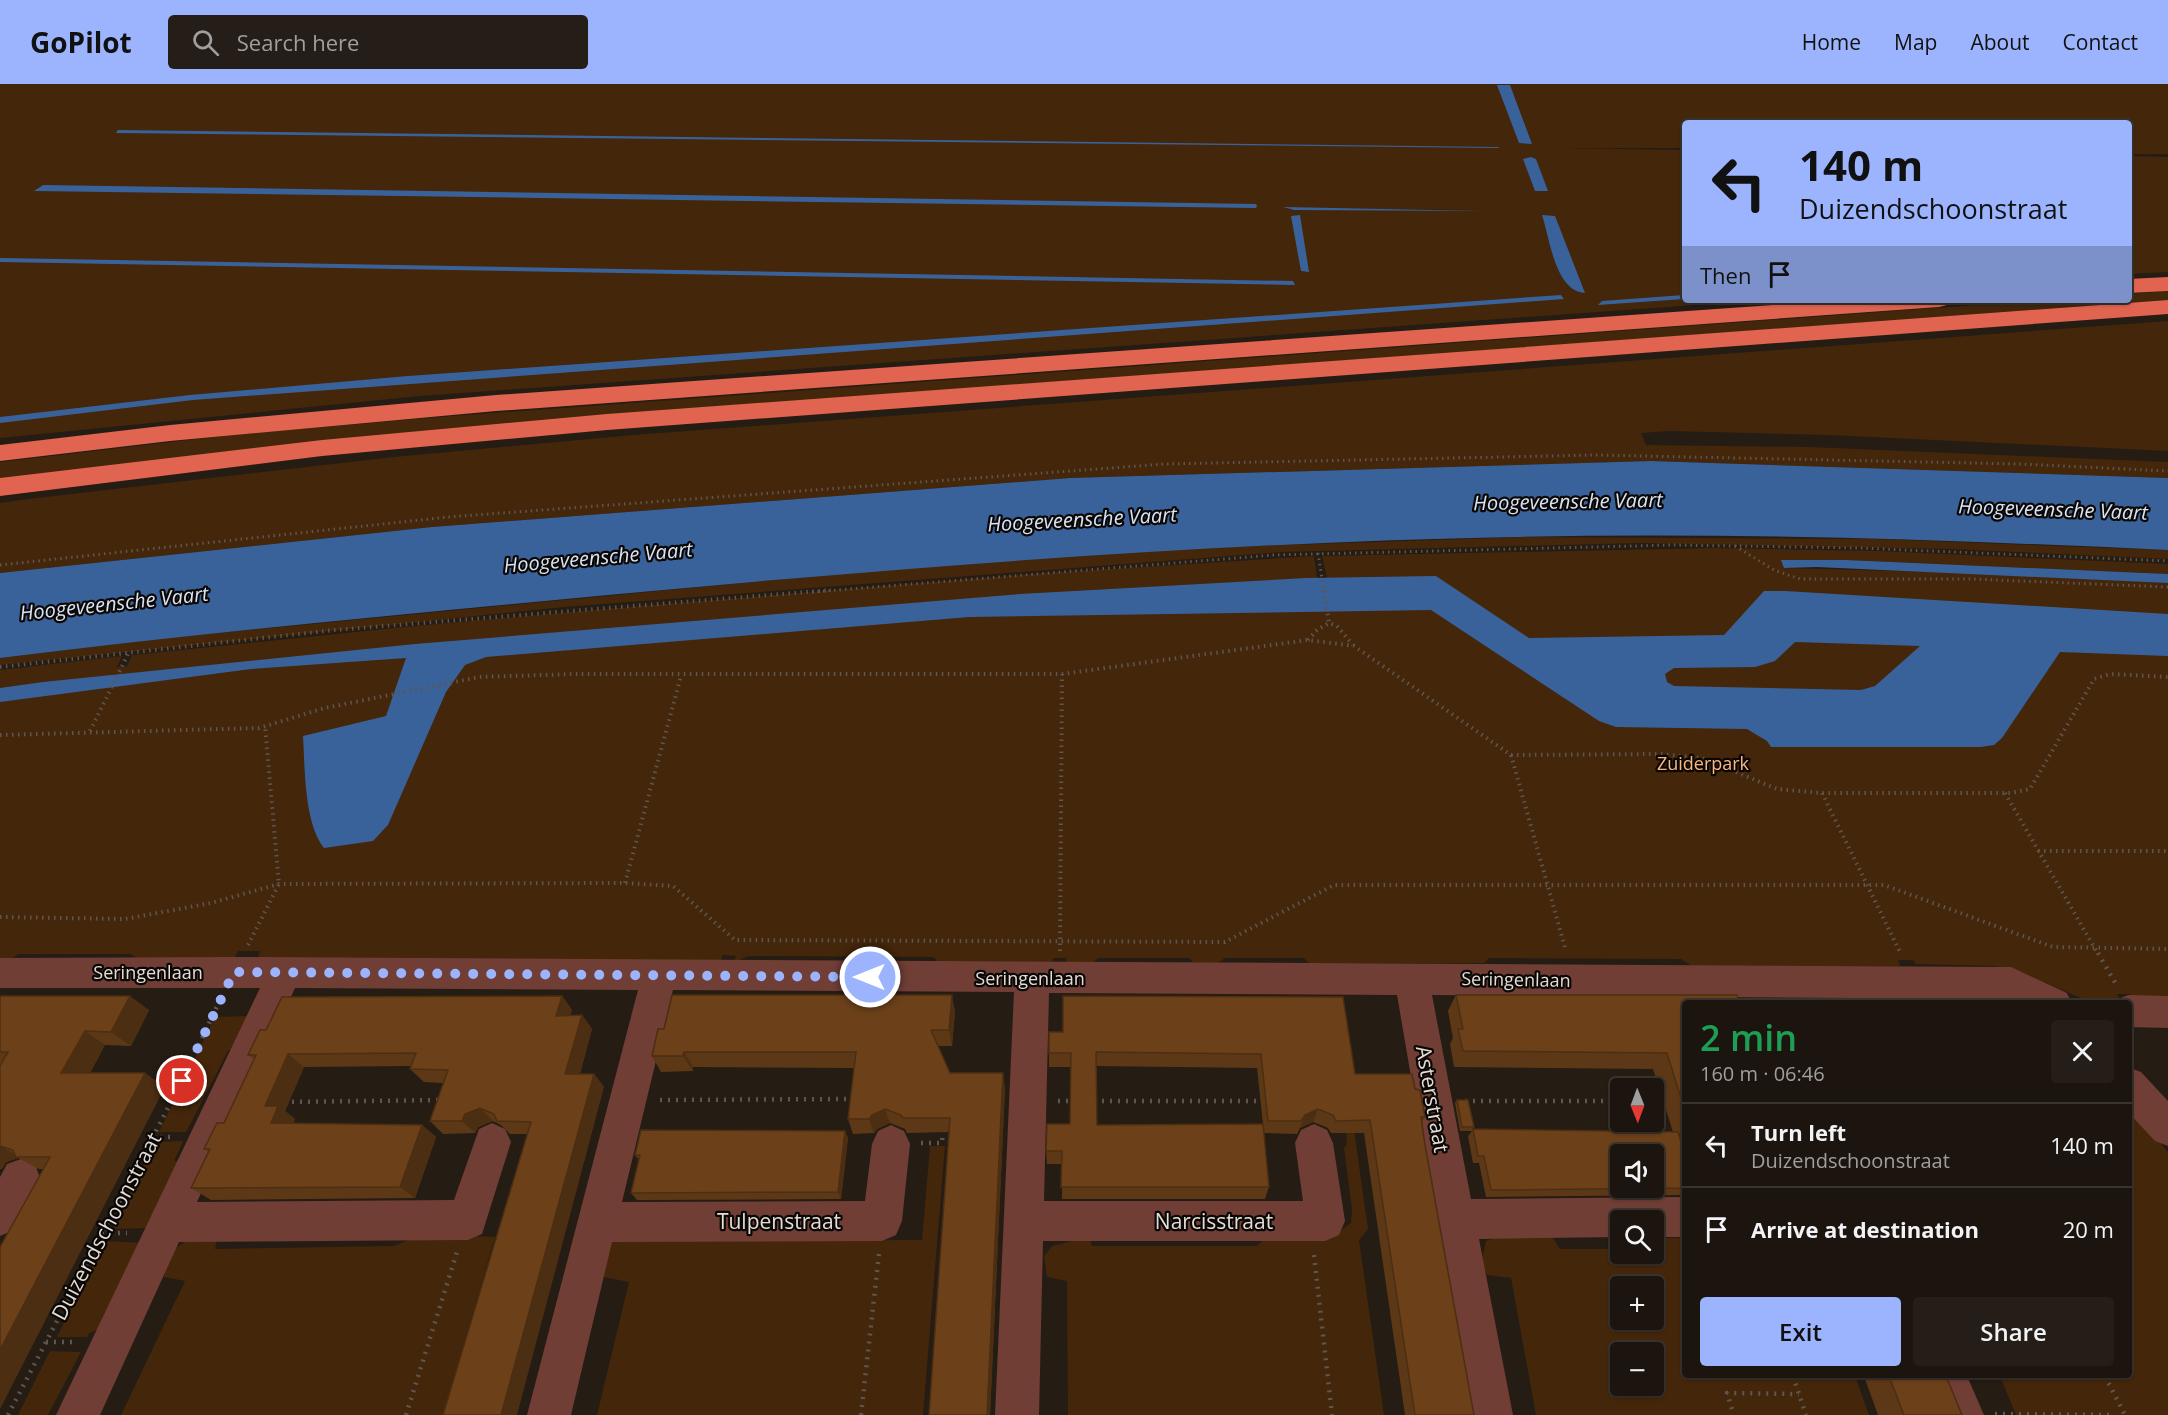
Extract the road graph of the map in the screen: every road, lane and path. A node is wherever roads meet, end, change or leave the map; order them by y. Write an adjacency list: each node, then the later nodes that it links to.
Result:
1 (2168, 284): 2 (highway)
2 (2132, 286)
3 (1897, 303): 5 (highway)
4 (2168, 307): 7 (highway)
5 (0, 453)
6 (2168, 471): 11 (path)
7 (0, 487)
8 (1734, 546): 9 (path); 10 (path); 12 (path)
9 (1318, 553): 13 (path); 16 (path)
10 (2168, 561)
11 (0, 565)
12 (2168, 587)
13 (1329, 623): 14 (path); 15 (path)
14 (1308, 640): 15 (path); 18 (path)
15 (1354, 646): 24 (path)
16 (129, 652): 17 (path); 22 (path)
17 (0, 667)
18 (1062, 674): 19 (path); 34 (path)
19 (681, 676): 21 (path); 29 (path)
20 (2168, 677): 25 (path)
21 (265, 726): 22 (path); 30 (path)
22 (90, 732): 23 (path)
23 (0, 735)
24 (1511, 755): 26 (path); 31 (path)
25 (2004, 792): 26 (path); 27 (path)
26 (1822, 793): 32 (path)
27 (2037, 851): 28 (path); 35 (path)
28 (2168, 851)
29 (625, 883): 30 (path); 34 (path)
30 (279, 884): 33 (path); 37 (path, Duizendschoonstraat)
31 (1547, 885): 32 (path); 34 (path); 43 (path)
32 (1868, 885): 35 (path); 44 (path)
33 (0, 917)
34 (1060, 942): 41 (path)
35 (2096, 949): 36 (path); 47 (path)
36 (2168, 949)
37 (234, 972): 38 (street, Seringenlaan); 39 (street, Seringenlaan); 50 (path, Duizendschoonstraat)
38 (0, 973)
39 (284, 974): 40 (street, Seringenlaan); 61 (street)
40 (659, 976): 41 (street, Seringenlaan); 55 (street)
41 (1046, 978): 42 (street, Seringenlaan); 62 (street)
42 (1411, 978): 43 (street, Seringenlaan); 59 (street, Asterstraat)
43 (1575, 980): 45 (street, Seringenlaan)
44 (1913, 983): 45 (street, Seringenlaan); 46 (street, Seringenlaan)
45 (1789, 992)
46 (2047, 1000)
47 (2123, 1000)
48 (2132, 1004): 49 (street)
49 (2168, 1012)
50 (182, 1081): 51 (path); 84 (path, Duizendschoonstraat)
51 (150, 1082)
52 (2132, 1088): 64 (street)
53 (867, 1099): 55 (path)
54 (445, 1100): 61 (path)
55 (628, 1100): 77 (street)
56 (1664, 1100): 57 (path)
57 (1674, 1100)
58 (1265, 1101): 62 (path)
59 (1433, 1101): 60 (path); 71 (street, Asterstraat)
60 (1610, 1101)
61 (225, 1102): 76 (street)
62 (1028, 1102): 74 (street)
63 (944, 1122): 67 (path)
64 (2168, 1128)
65 (492, 1142): 72 (street)
66 (1314, 1143): 75 (street)
67 (891, 1144): 73 (street)
68 (21, 1178): 69 (street)
69 (0, 1216)
70 (1682, 1217): 71 (street)
71 (1455, 1219): 91 (street, Asterstraat)
72 (468, 1220): 76 (street); 86 (path)
73 (882, 1221): 77 (street, Tulpenstraat); 88 (path)
74 (1023, 1221): 75 (street, Narcisstraat); 89 (street)
75 (1310, 1221): 90 (path)
76 (170, 1222): 85 (street)
77 (598, 1222): 87 (street)
78 (1794, 1378): 81 (path)
79 (1947, 1378): 83 (street)
80 (2106, 1378): 94 (path)
81 (1799, 1394): 82 (path); 92 (path)
82 (1732, 1409)
83 (1962, 1414): 93 (path)
84 (8, 1415)
85 (78, 1415)
86 (406, 1415)
87 (549, 1415)
88 (861, 1415)
89 (1017, 1415)
90 (1332, 1415)
91 (1491, 1415)
92 (1806, 1415)
93 (2111, 1415)
94 (2125, 1415)

